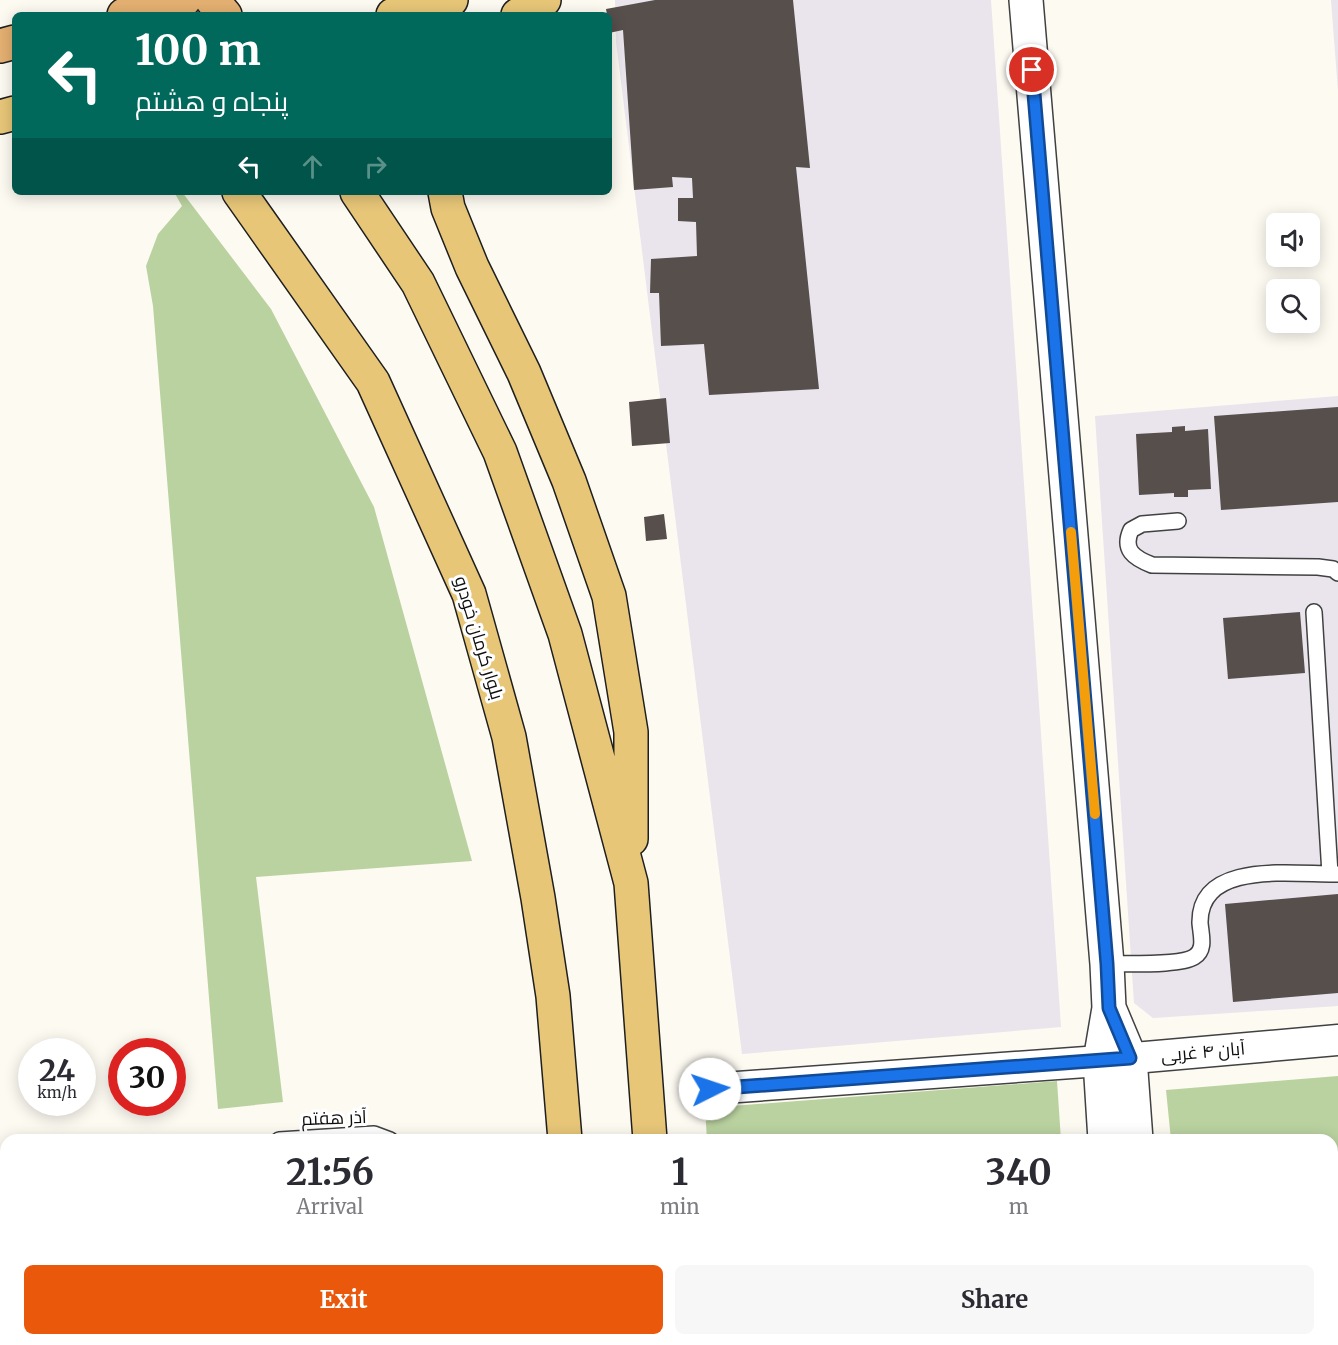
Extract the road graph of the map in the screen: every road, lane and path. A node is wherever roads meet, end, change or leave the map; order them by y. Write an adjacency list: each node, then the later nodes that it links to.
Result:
1 (184, 0): 5 (highway)
2 (451, 0): 6 (main road)
3 (544, 0): 7 (main road)
4 (1026, 0): 16 (street)
5 (136, 12)
6 (405, 12)
7 (523, 12)
8 (241, 195): 20 (main road, بلوار کرمان خودرو)
9 (359, 195): 15 (main road)
10 (446, 195): 15 (main road)
11 (1178, 521): 12 (lane)
12 (1338, 573)
13 (1314, 612): 14 (lane)
14 (1334, 874): 16 (lane)
15 (631, 883): 21 (main road)
16 (1107, 964): 18 (street)
17 (1338, 1040): 18 (street, آبان ۴ غربی)
18 (1115, 1060): 19 (street, آبان ۴ غربی); 22 (street); 23 (street)
19 (710, 1089)
20 (564, 1134)
21 (650, 1134)
22 (1107, 1134)
23 (1135, 1134)

